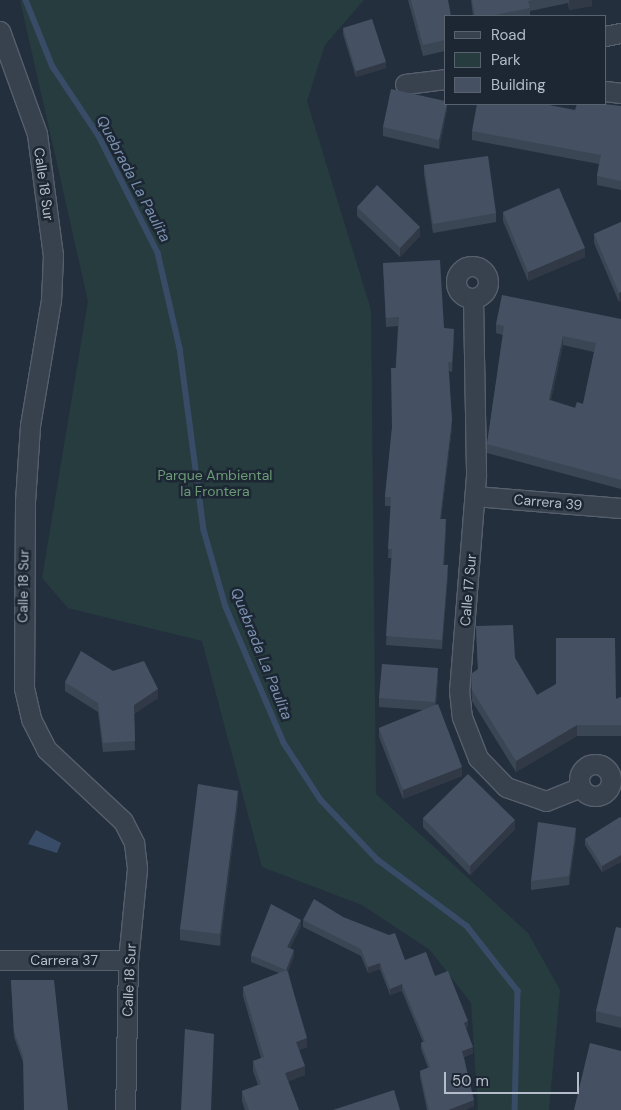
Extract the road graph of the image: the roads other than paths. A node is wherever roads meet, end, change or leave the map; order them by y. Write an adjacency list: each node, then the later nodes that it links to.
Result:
1 (0, 31): 13 (street, Calle 18 Sur)
2 (621, 33): 3 (street)
3 (606, 36)
4 (444, 80): 5 (street)
5 (405, 84)
6 (606, 90): 7 (street)
7 (621, 93)
8 (473, 298): 9 (street, Calle 17 Sur)
9 (475, 496): 10 (street, Carrera 39); 11 (street, Calle 17 Sur)
10 (621, 508)
11 (580, 788)
12 (0, 960): 13 (street, Carrera 37)
13 (128, 960): 14 (street, Calle 18 Sur)
14 (124, 1110)

